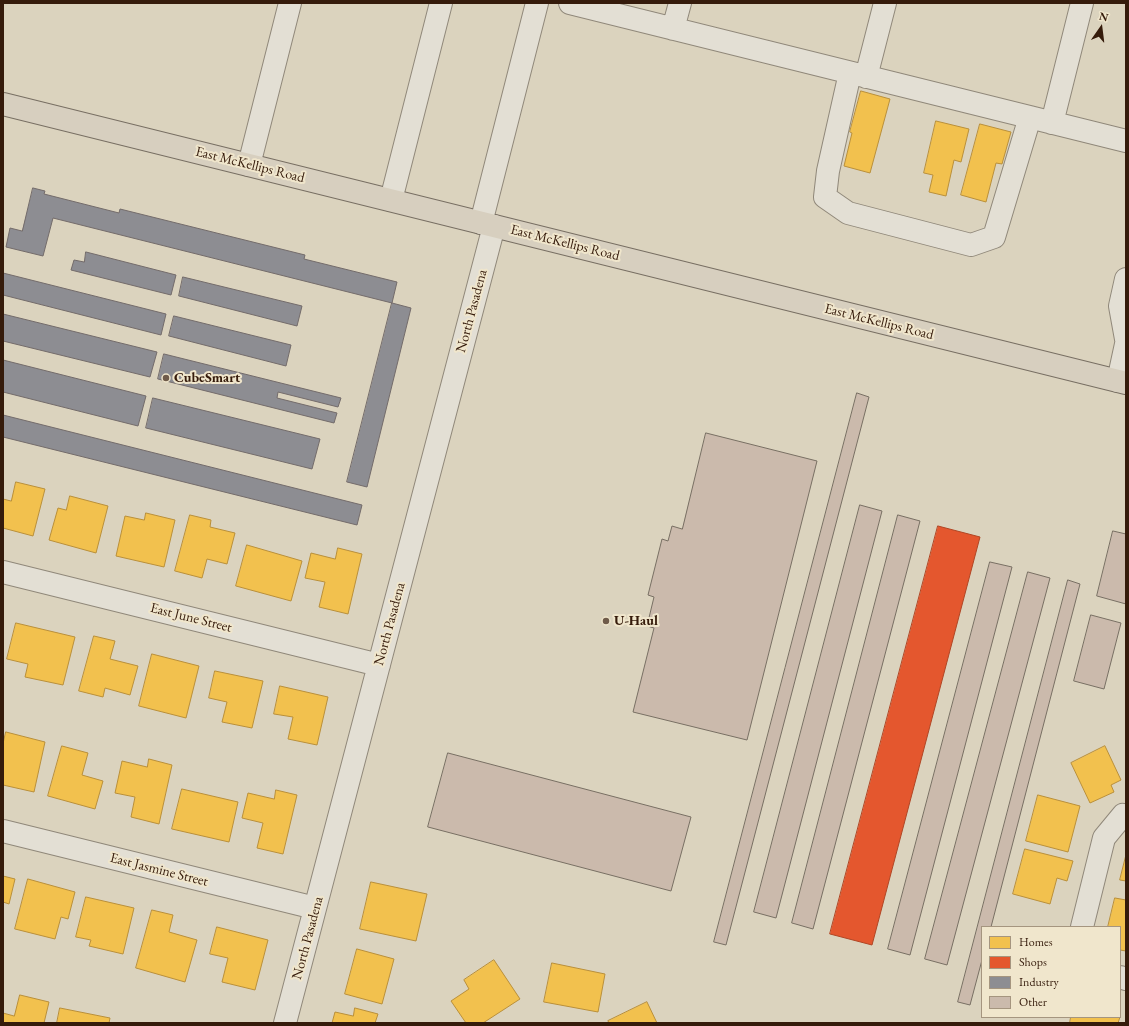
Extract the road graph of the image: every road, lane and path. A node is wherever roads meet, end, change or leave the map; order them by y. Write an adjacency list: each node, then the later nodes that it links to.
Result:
1 (290, 3): 14 (street)
2 (441, 3): 15 (street)
3 (537, 3): 16 (street, North Pasadena)
4 (570, 3): 8 (street)
5 (680, 3): 8 (street)
6 (885, 3): 9 (street)
7 (1082, 3): 12 (street)
8 (673, 29): 9 (street)
9 (858, 75): 11 (street); 11 (street)
10 (3, 104): 14 (main road, East McKellips Road)
11 (1030, 117): 12 (street)
12 (1052, 123): 13 (street)
13 (1126, 141)
14 (249, 165): 15 (main road, East McKellips Road)
15 (391, 200): 16 (main road, East McKellips Road)
16 (488, 224): 20 (main road, East McKellips Road); 22 (street, North Pasadena)
17 (1126, 279): 18 (street)
18 (1126, 339)
19 (1126, 344): 20 (street)
20 (1122, 382)
21 (3, 572): 22 (street, East June Street)
22 (379, 665): 25 (street, North Pasadena)
23 (1126, 816): 26 (street)
24 (3, 831): 25 (street, East Jasmine Street)
25 (315, 908): 27 (street, North Pasadena)
26 (1082, 926)
27 (285, 1023)

